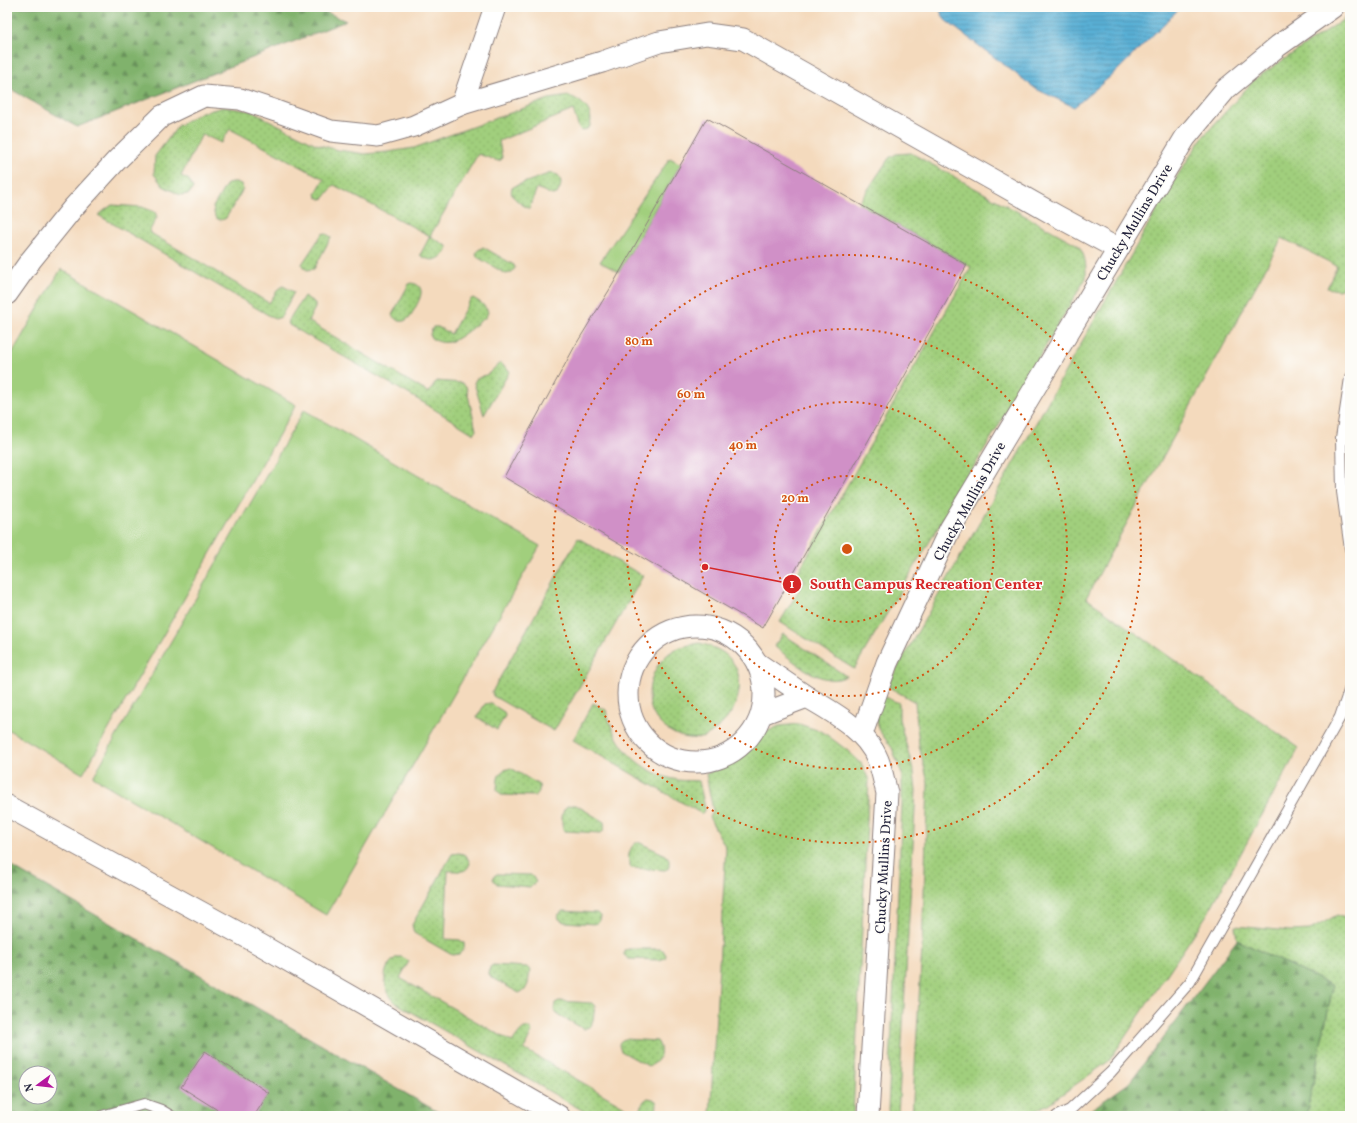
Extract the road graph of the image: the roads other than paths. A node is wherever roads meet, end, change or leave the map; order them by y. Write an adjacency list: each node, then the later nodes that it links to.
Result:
1 (495, 7): 3 (street)
2 (1333, 7): 4 (street, Chucky Mullins Drive)
3 (462, 104): 4 (street); 5 (street)
4 (1118, 249): 12 (street, Chucky Mullins Drive)
5 (7, 294)
6 (1350, 378): 7 (lane)
7 (1350, 549)
8 (757, 663): 10 (street); 11 (street); 11 (street)
9 (1350, 688): 18 (lane)
10 (807, 696): 11 (street); 12 (street)
11 (762, 714)
12 (862, 734): 17 (street, Chucky Mullins Drive)
13 (7, 806): 16 (street)
14 (102, 1116): 15 (lane)
15 (171, 1116)
16 (559, 1116)
17 (868, 1116)
18 (1057, 1116)

